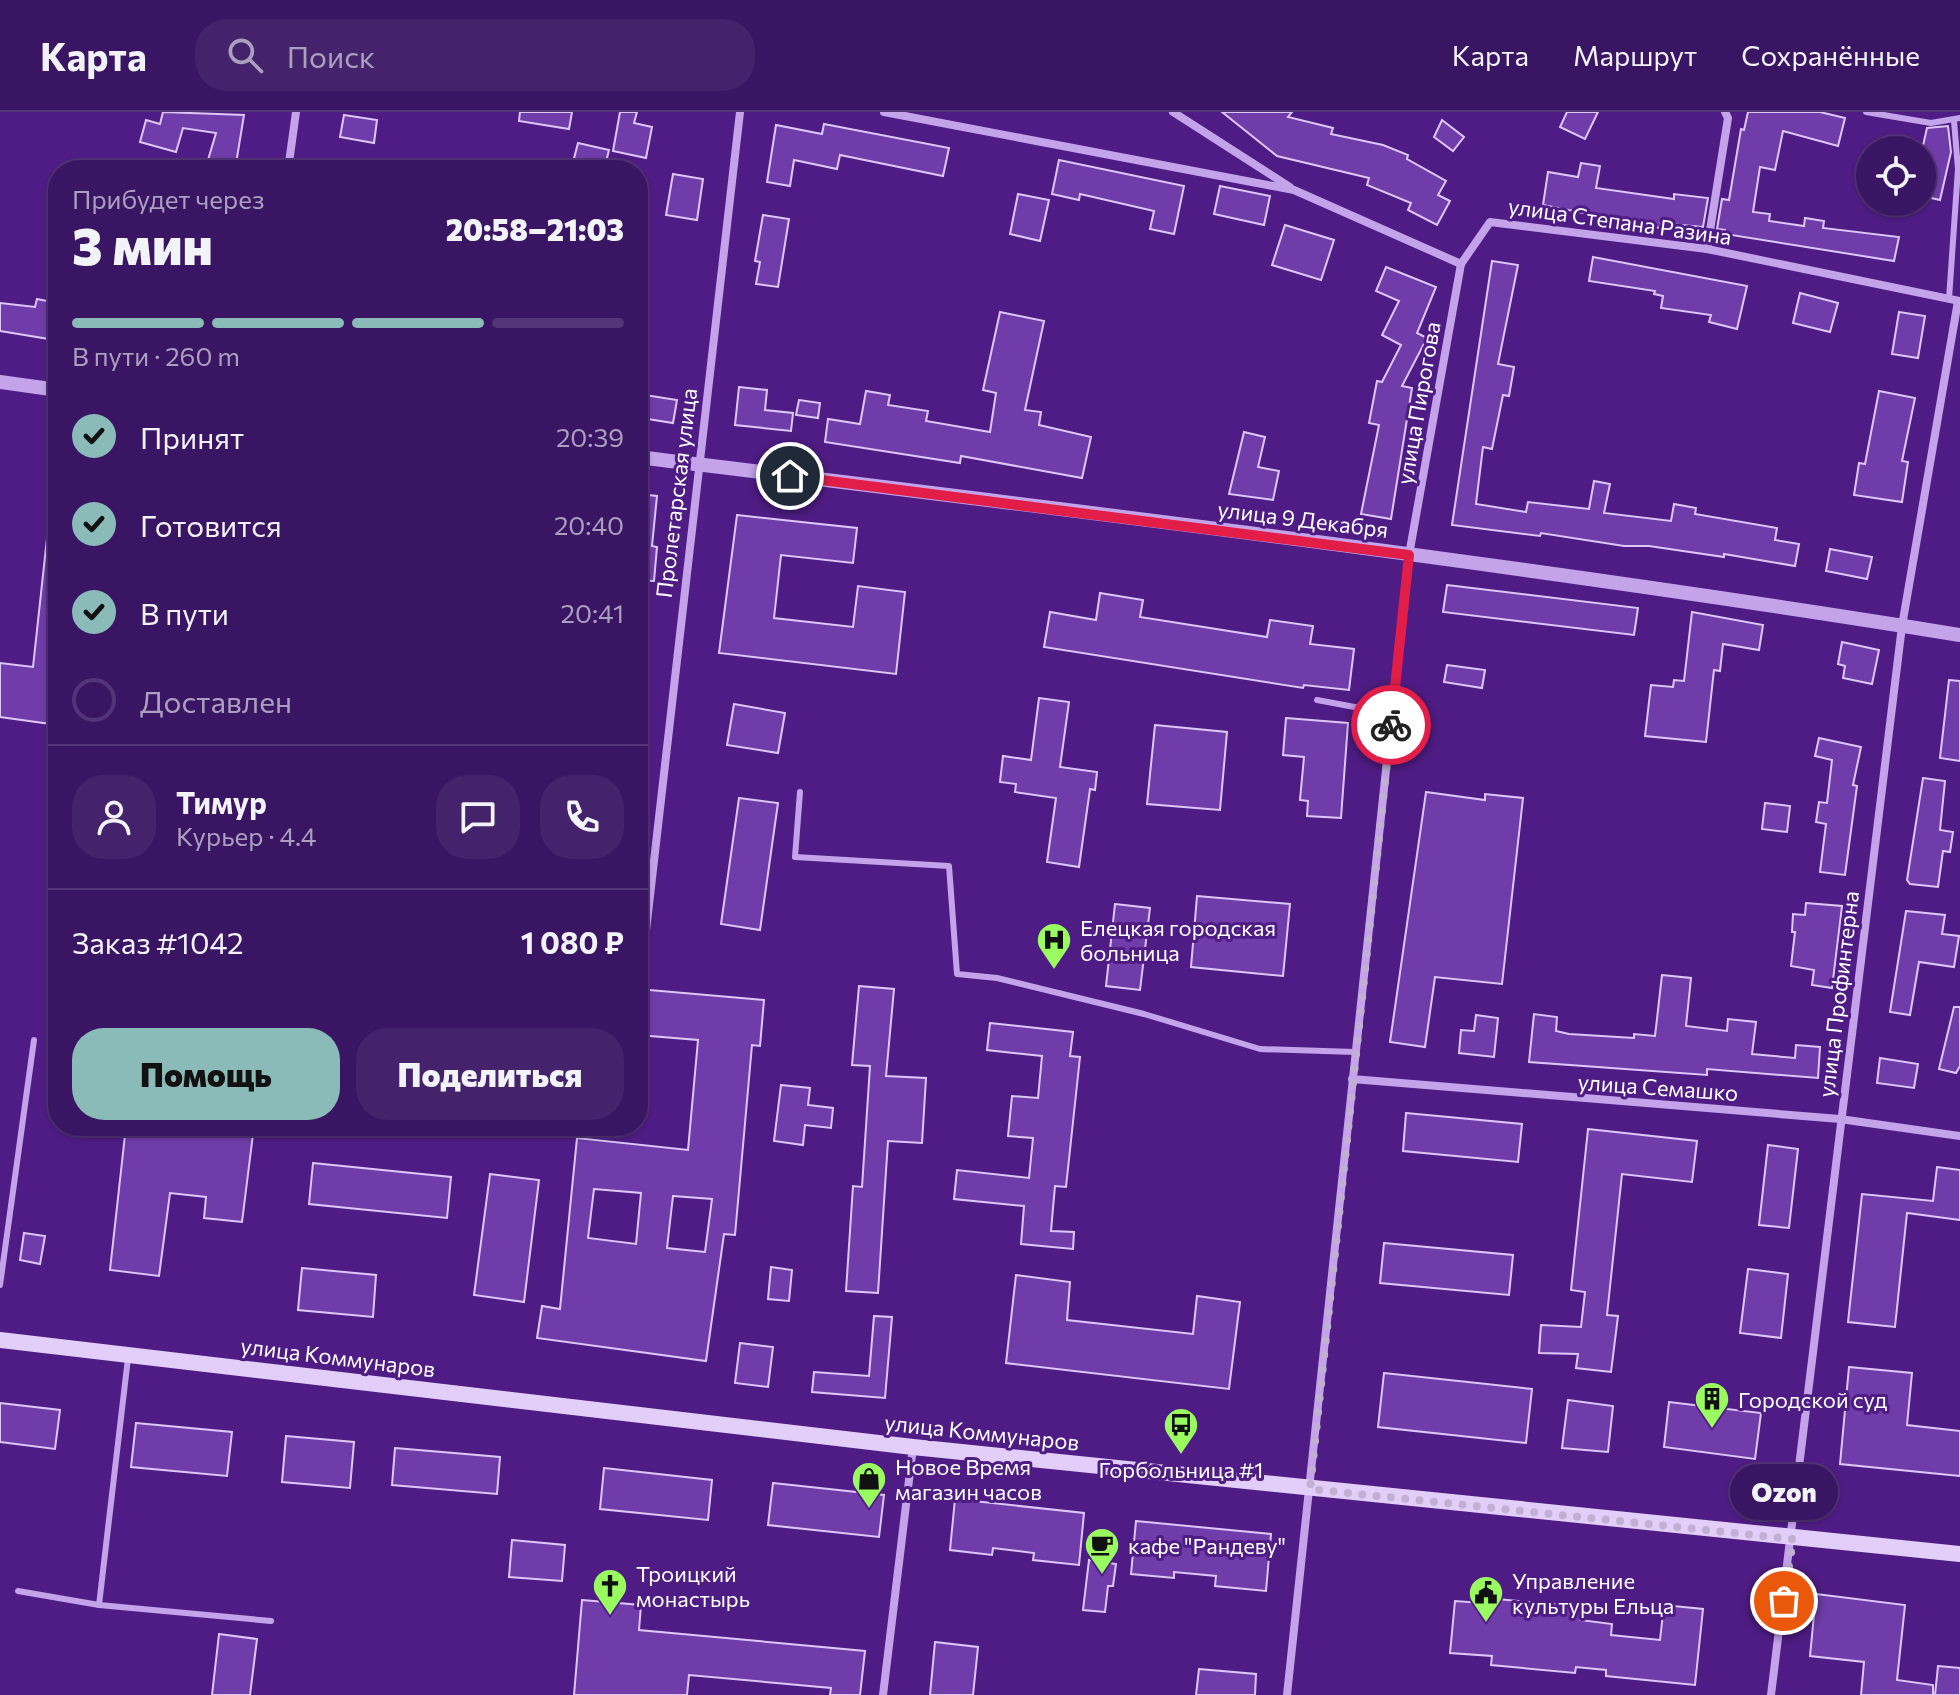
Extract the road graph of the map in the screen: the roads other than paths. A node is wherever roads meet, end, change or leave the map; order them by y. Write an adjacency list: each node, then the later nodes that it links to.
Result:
1 (296, 112): 8 (street)
2 (740, 112): 16 (street, Пролетарская улица)
3 (884, 112): 9 (street)
4 (1173, 112): 9 (street)
5 (1866, 112): 7 (lane)
6 (1728, 114): 10 (street)
7 (1957, 120): 12 (lane)
8 (289, 160)
9 (1294, 190): 11 (street)
10 (1707, 249): 11 (street, улица Степана Разина); 12 (street, улица Степана Разина)
11 (1461, 264): 17 (street, улица Пирогова)
12 (1956, 300): 18 (street, улица Профинтерна)
13 (0, 382): 14 (street)
14 (48, 389)
15 (648, 458): 16 (street, улица 9 Декабря)
16 (697, 464): 17 (street, улица 9 Декабря); 23 (street, Пролетарская улица)
17 (1409, 555): 18 (street, улица 9 Декабря); 21 (street, улица Пирогова)
18 (1902, 626): 19 (street, улица 9 Декабря); 27 (street, улица Профинтерна)
19 (1960, 635)
20 (1317, 700): 21 (lane)
21 (1392, 714): 25 (street, улица Пирогова)
22 (800, 792): 25 (lane)
23 (648, 910)
24 (34, 1040): 29 (lane)
25 (1355, 1052): 26 (street, улица Пирогова)
26 (1352, 1079): 27 (street, улица Семашко); 33 (street, улица Пирогова)
27 (1840, 1119): 28 (street, улица Семашко); 34 (street, улица Профинтерна)
28 (1960, 1136)
29 (0, 1285)
30 (0, 1340): 31 (main road, улица Коммунаров)
31 (128, 1355): 32 (main road, улица Коммунаров); 37 (lane)
32 (913, 1447): 33 (main road, улица Коммунаров); 39 (street)
33 (1310, 1489): 34 (main road, улица Коммунаров); 40 (street, улица Пирогова)
34 (1793, 1539): 35 (main road, улица Коммунаров); 41 (street, улица Профинтерна)
35 (1960, 1554)
36 (18, 1591): 37 (lane)
37 (99, 1605): 38 (lane)
38 (271, 1621)
39 (883, 1695)
40 (1287, 1695)
41 (1771, 1695)

